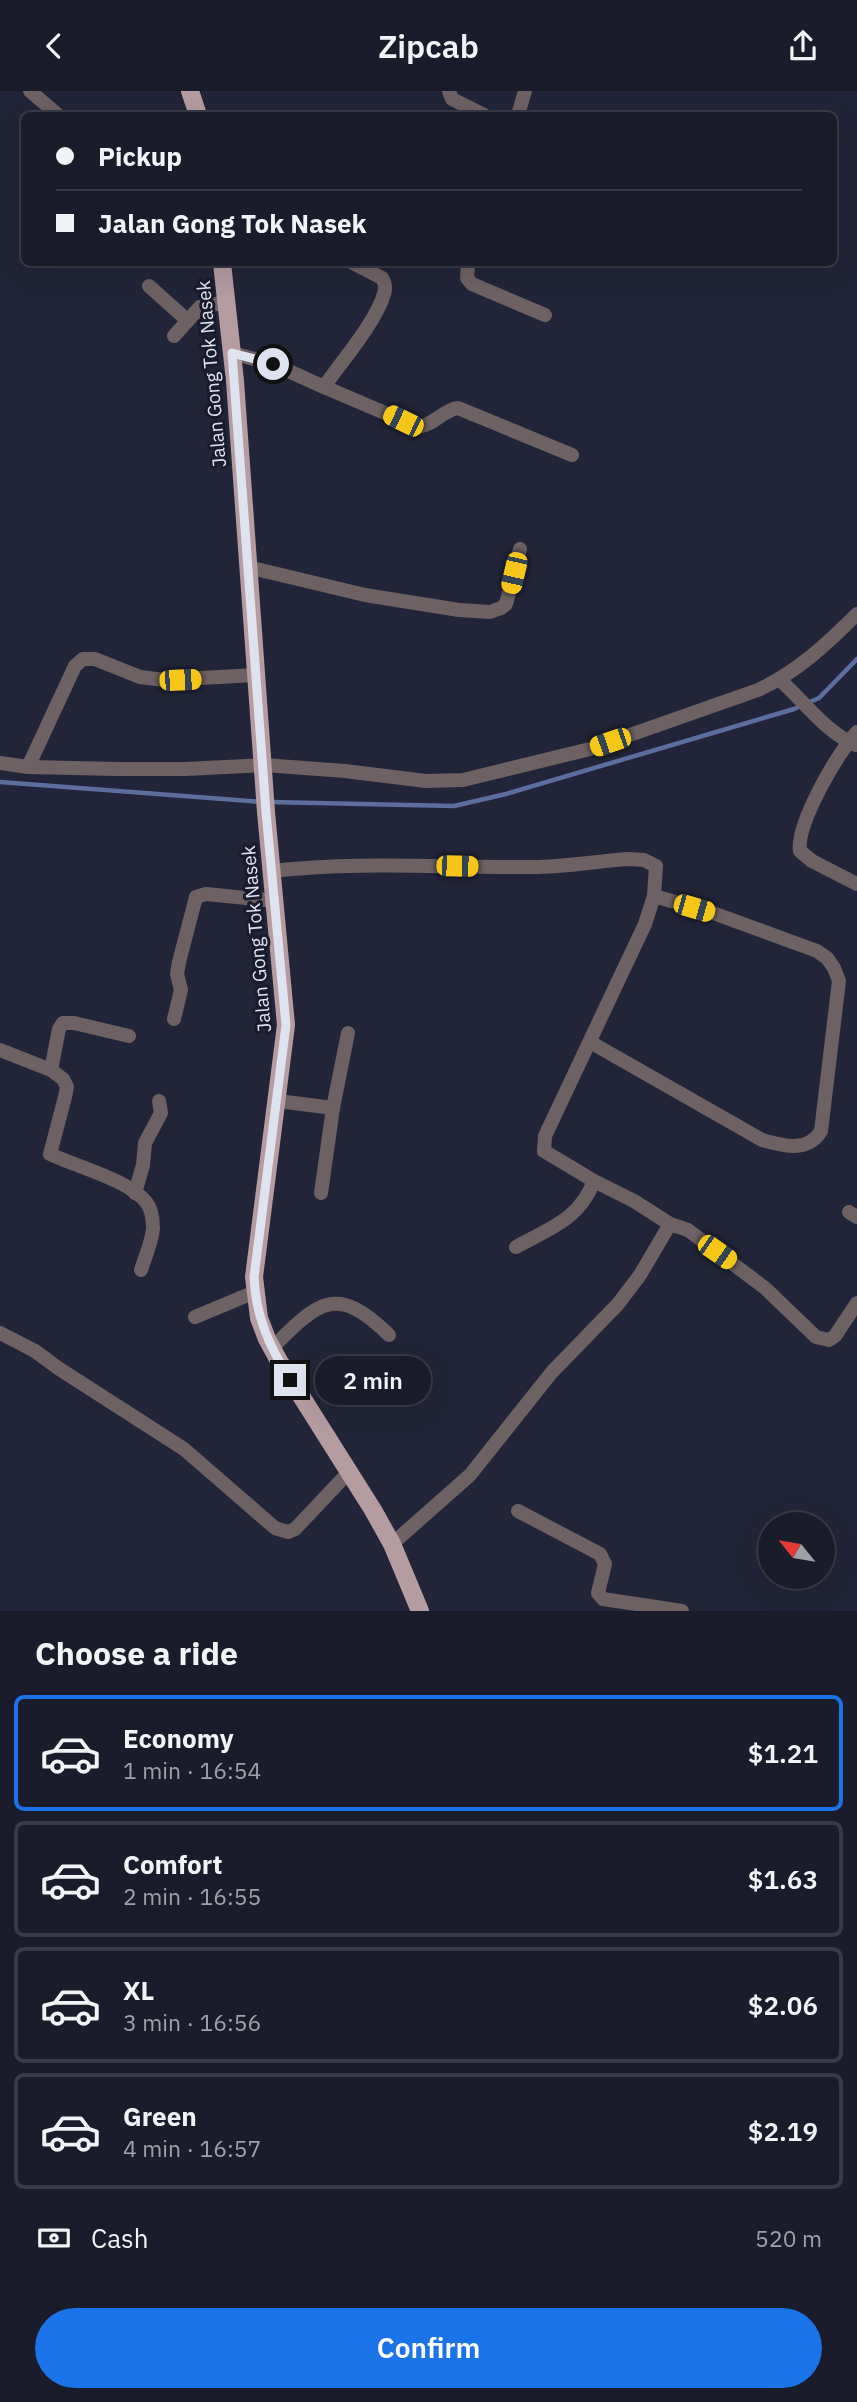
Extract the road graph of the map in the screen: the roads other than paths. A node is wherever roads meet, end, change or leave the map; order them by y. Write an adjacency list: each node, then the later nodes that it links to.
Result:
1 (30, 91): 5 (street)
2 (190, 91): 6 (main road)
3 (449, 91): 7 (street)
4 (525, 91): 8 (street)
5 (54, 112)
6 (197, 112)
7 (478, 112)
8 (519, 112)
9 (222, 266): 13 (main road, Jalan Gong Tok Nasek)
10 (359, 266): 18 (street)
11 (467, 266): 14 (street)
12 (149, 286): 15 (street)
13 (227, 302): 15 (street); 17 (main road, Jalan Gong Tok Nasek)
14 (545, 315)
15 (187, 320): 16 (street)
16 (174, 336)
17 (232, 353): 18 (street); 21 (main road, Jalan Gong Tok Nasek)
18 (324, 387): 19 (street)
19 (572, 455)
20 (520, 549): 21 (street)
21 (248, 567): 23 (main road, Jalan Gong Tok Nasek)
22 (857, 614): 24 (street)
23 (256, 675): 27 (street); 28 (main road, Jalan Gong Tok Nasek)
24 (784, 684): 25 (street); 28 (street)
25 (854, 740): 30 (street)
26 (0, 763): 27 (street)
27 (28, 767): 28 (street)
28 (264, 769): 29 (main road, Jalan Gong Tok Nasek)
29 (272, 871): 31 (street); 32 (main road, Jalan Gong Tok Nasek)
30 (857, 884)
31 (654, 896): 36 (street); 36 (street)
32 (275, 901): 33 (street); 40 (main road, Jalan Gong Tok Nasek)
33 (174, 1019)
34 (348, 1033): 41 (street)
35 (129, 1036): 38 (street)
36 (590, 1042): 42 (street)
37 (0, 1050): 38 (street)
38 (51, 1070): 43 (street)
39 (159, 1101): 43 (street)
40 (278, 1101): 41 (street); 48 (main road, Jalan Gong Tok Nasek)
41 (333, 1108): 44 (street)
42 (594, 1181): 45 (street); 46 (street)
43 (135, 1193): 47 (street)
44 (321, 1193)
45 (670, 1224): 49 (street); 56 (street)
46 (516, 1247)
47 (141, 1270)
48 (255, 1292): 50 (street); 53 (main road, Jalan Gong Tok Nasek)
49 (857, 1303)
50 (195, 1317)
51 (0, 1333): 54 (street)
52 (389, 1335): 53 (street)
53 (272, 1348): 54 (main road, Jalan Gong Tok Nasek)
54 (349, 1472): 56 (main road, Jalan Gong Tok Nasek)
55 (518, 1511): 58 (street)
56 (392, 1544): 57 (main road, Jalan Gong Tok Nasek)
57 (420, 1611)
58 (682, 1611)

